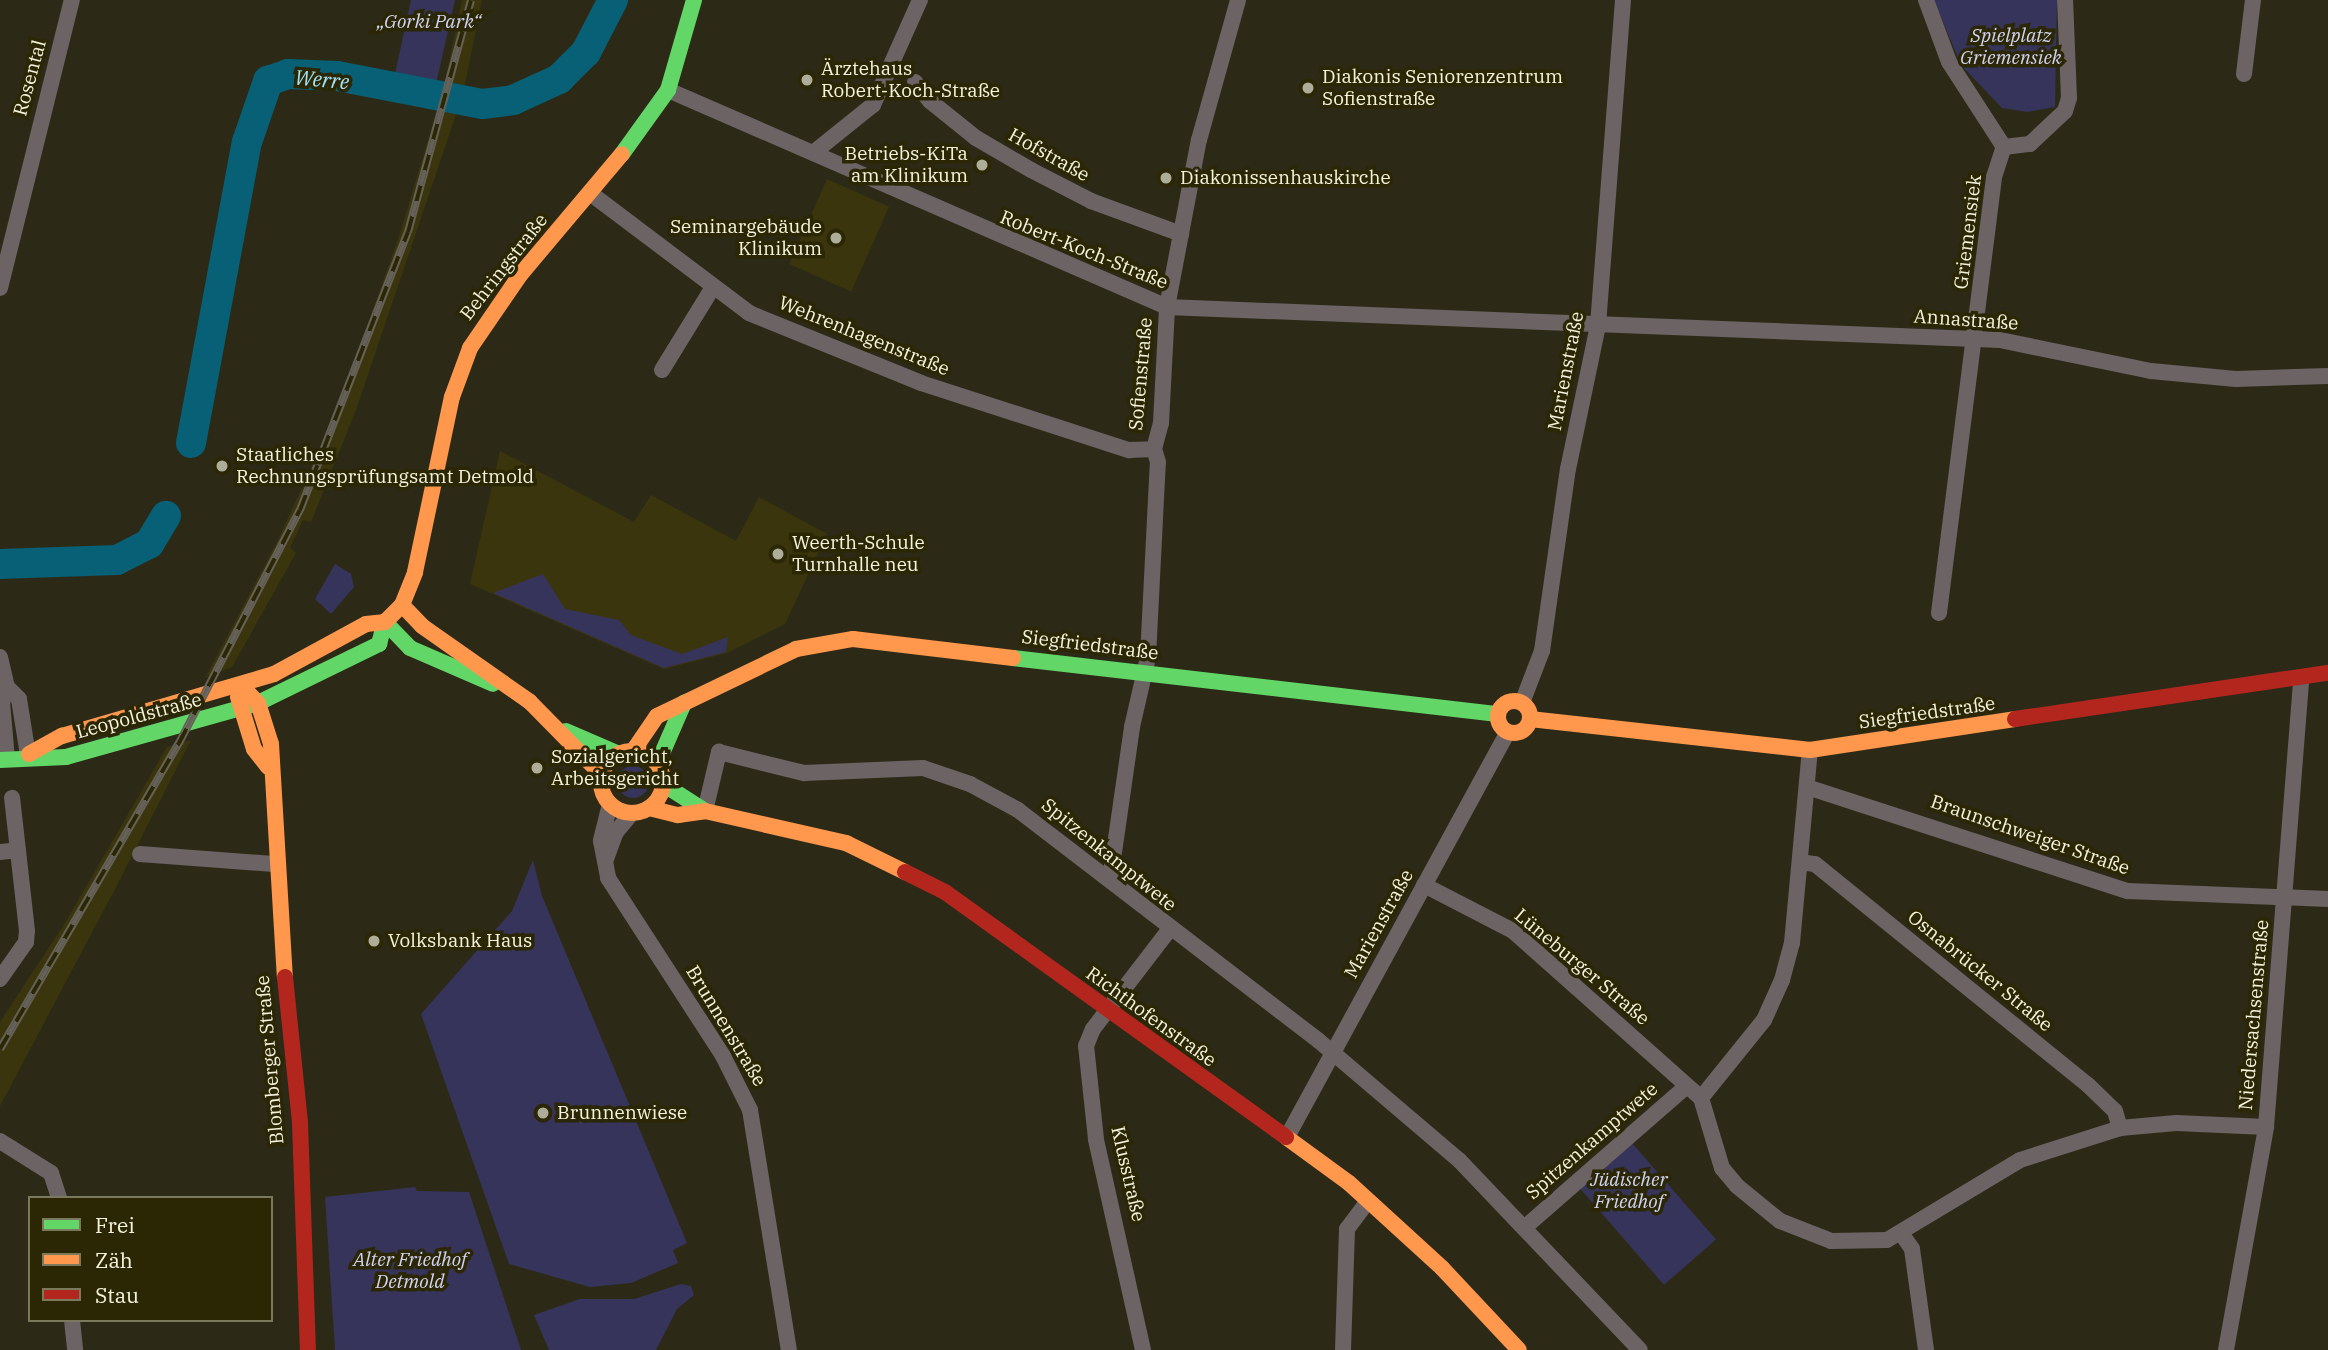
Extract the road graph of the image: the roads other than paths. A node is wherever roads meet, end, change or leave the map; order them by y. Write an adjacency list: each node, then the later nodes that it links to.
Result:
1 (72, 0): 17 (street, Rosental)
2 (694, 0): 11 (street, Behringstraße)
3 (920, 0): 13 (street)
4 (1238, 0): 15 (street, Sofienstraße)
5 (1623, 0): 19 (street, Marienstraße)
6 (1926, 0): 12 (street)
7 (2065, 0): 12 (street)
8 (2253, 0): 9 (street)
9 (2244, 74)
10 (915, 82): 15 (street, Hofstraße)
11 (668, 90): 13 (street, Robert-Koch-Straße); 14 (street, Behringstraße)
12 (2004, 148): 20 (street, Griemensiek)
13 (813, 153): 18 (street, Robert-Koch-Straße)
14 (590, 193): 16 (street, Wehrenhagenstraße); 24 (street, Behringstraße)
15 (1181, 234): 18 (street, Sofienstraße)
16 (713, 287): 21 (street); 23 (street, Wehrenhagenstraße)
17 (0, 288)
18 (1167, 307): 19 (street, Robert-Koch-Straße); 23 (street, Sofienstraße)
19 (1598, 325): 20 (street, Annastraße); 36 (street, Marienstraße)
20 (1978, 339): 22 (street, Annastraße); 25 (street, Griemensiek)
21 (662, 370)
22 (2328, 376)
23 (1154, 449): 28 (street, Sofienstraße)
24 (402, 605): 26 (street, Behringstraße); 33 (street)
25 (1939, 613)
26 (384, 622): 31 (street, Leopoldstraße); 33 (street); 35 (street, Leopoldstraße)
27 (0, 657): 32 (street)
28 (1142, 672): 34 (street, Siegfriedstraße); 38 (street, Siegfriedstraße); 62 (street, Sofienstraße)
29 (2328, 673): 30 (street, Siegfriedstraße)
30 (2301, 680): 42 (street, Siegfriedstraße); 64 (street, Niedersachsenstraße)
31 (241, 685): 35 (street, Blomberger Straße); 37 (street, Blomberger Straße); 44 (street, Leopoldstraße)
32 (6, 687): 44 (street); 45 (street)
33 (510, 687): 40 (street)
34 (688, 698): 43 (street, Siegfriedstraße); 46 (street)
35 (258, 703): 37 (street, Leopoldstraße); 47 (street, Blomberger Straße)
36 (1522, 703): 38 (street); 39 (street)
37 (239, 710): 44 (street, Leopoldstraße); 47 (street, Blomberger Straße)
38 (1498, 714): 41 (street)
39 (1530, 719): 41 (street); 42 (street, Siegfriedstraße)
40 (560, 729): 43 (street); 48 (street)
41 (1508, 732): 63 (street, Marienstraße)
42 (1810, 750): 50 (street)
43 (626, 752): 46 (street); 48 (street)
44 (28, 755): 45 (street, Leopoldstraße)
45 (4, 759)
46 (657, 765): 49 (street)
47 (268, 766): 60 (street, Blomberger Straße)
48 (602, 775): 52 (street)
49 (663, 784): 53 (street); 54 (street, Richthofenstraße)
50 (1807, 787): 59 (street); 64 (street, Braunschweiger Straße)
51 (12, 798): 56 (street)
52 (610, 804): 55 (street); 61 (street, Brunnenstraße)
53 (649, 808): 54 (street, Richthofenstraße); 55 (street)
54 (705, 811): 62 (street, Spitzenkamptwete); 68 (street, Richthofenstraße)
55 (632, 813): 61 (street)
56 (18, 850): 57 (street); 67 (street)
57 (0, 852)
58 (140, 854): 60 (street)
59 (1800, 862): 71 (street); 73 (street, Osnabrücker Straße)
60 (274, 864): 82 (street, Blomberger Straße)
61 (605, 865): 83 (street, Brunnenstraße)
62 (1110, 880): 66 (street, Spitzenkamptwete)
63 (1424, 885): 69 (street, Marienstraße); 70 (street, Lüneburger Straße)
64 (2286, 897): 65 (street, Braunschweiger Straße); 72 (street, Niedersachsenstraße)
65 (2328, 899)
66 (1169, 930): 68 (street, Spitzenkamptwete); 69 (street, Spitzenkamptwete)
67 (0, 979)
68 (1106, 1012): 74 (street, Richthofenstraße); 84 (street, Klusstraße)
69 (1331, 1054): 74 (street, Marienstraße); 78 (street, Spitzenkamptwete)
70 (1687, 1086): 71 (street, Lüneburger Straße); 78 (street, Spitzenkamptwete)
71 (1701, 1098): 79 (street)
72 (2266, 1127): 73 (street); 89 (street, Niedersachsenstraße)
73 (2120, 1128): 79 (street)
74 (1287, 1137): 77 (street, Richthofenstraße)
75 (0, 1141): 76 (street)
76 (58, 1196)
77 (1368, 1201): 85 (street); 86 (street, Richthofenstraße)
78 (1524, 1228): 87 (street, Spitzenkamptwete)
79 (1901, 1233): 88 (street)
80 (72, 1322): 81 (street)
81 (75, 1350)
82 (308, 1350)
83 (789, 1350)
84 (1143, 1350)
85 (1343, 1350)
86 (1519, 1350)
87 (1640, 1350)
88 (1926, 1350)
89 (2227, 1350)

